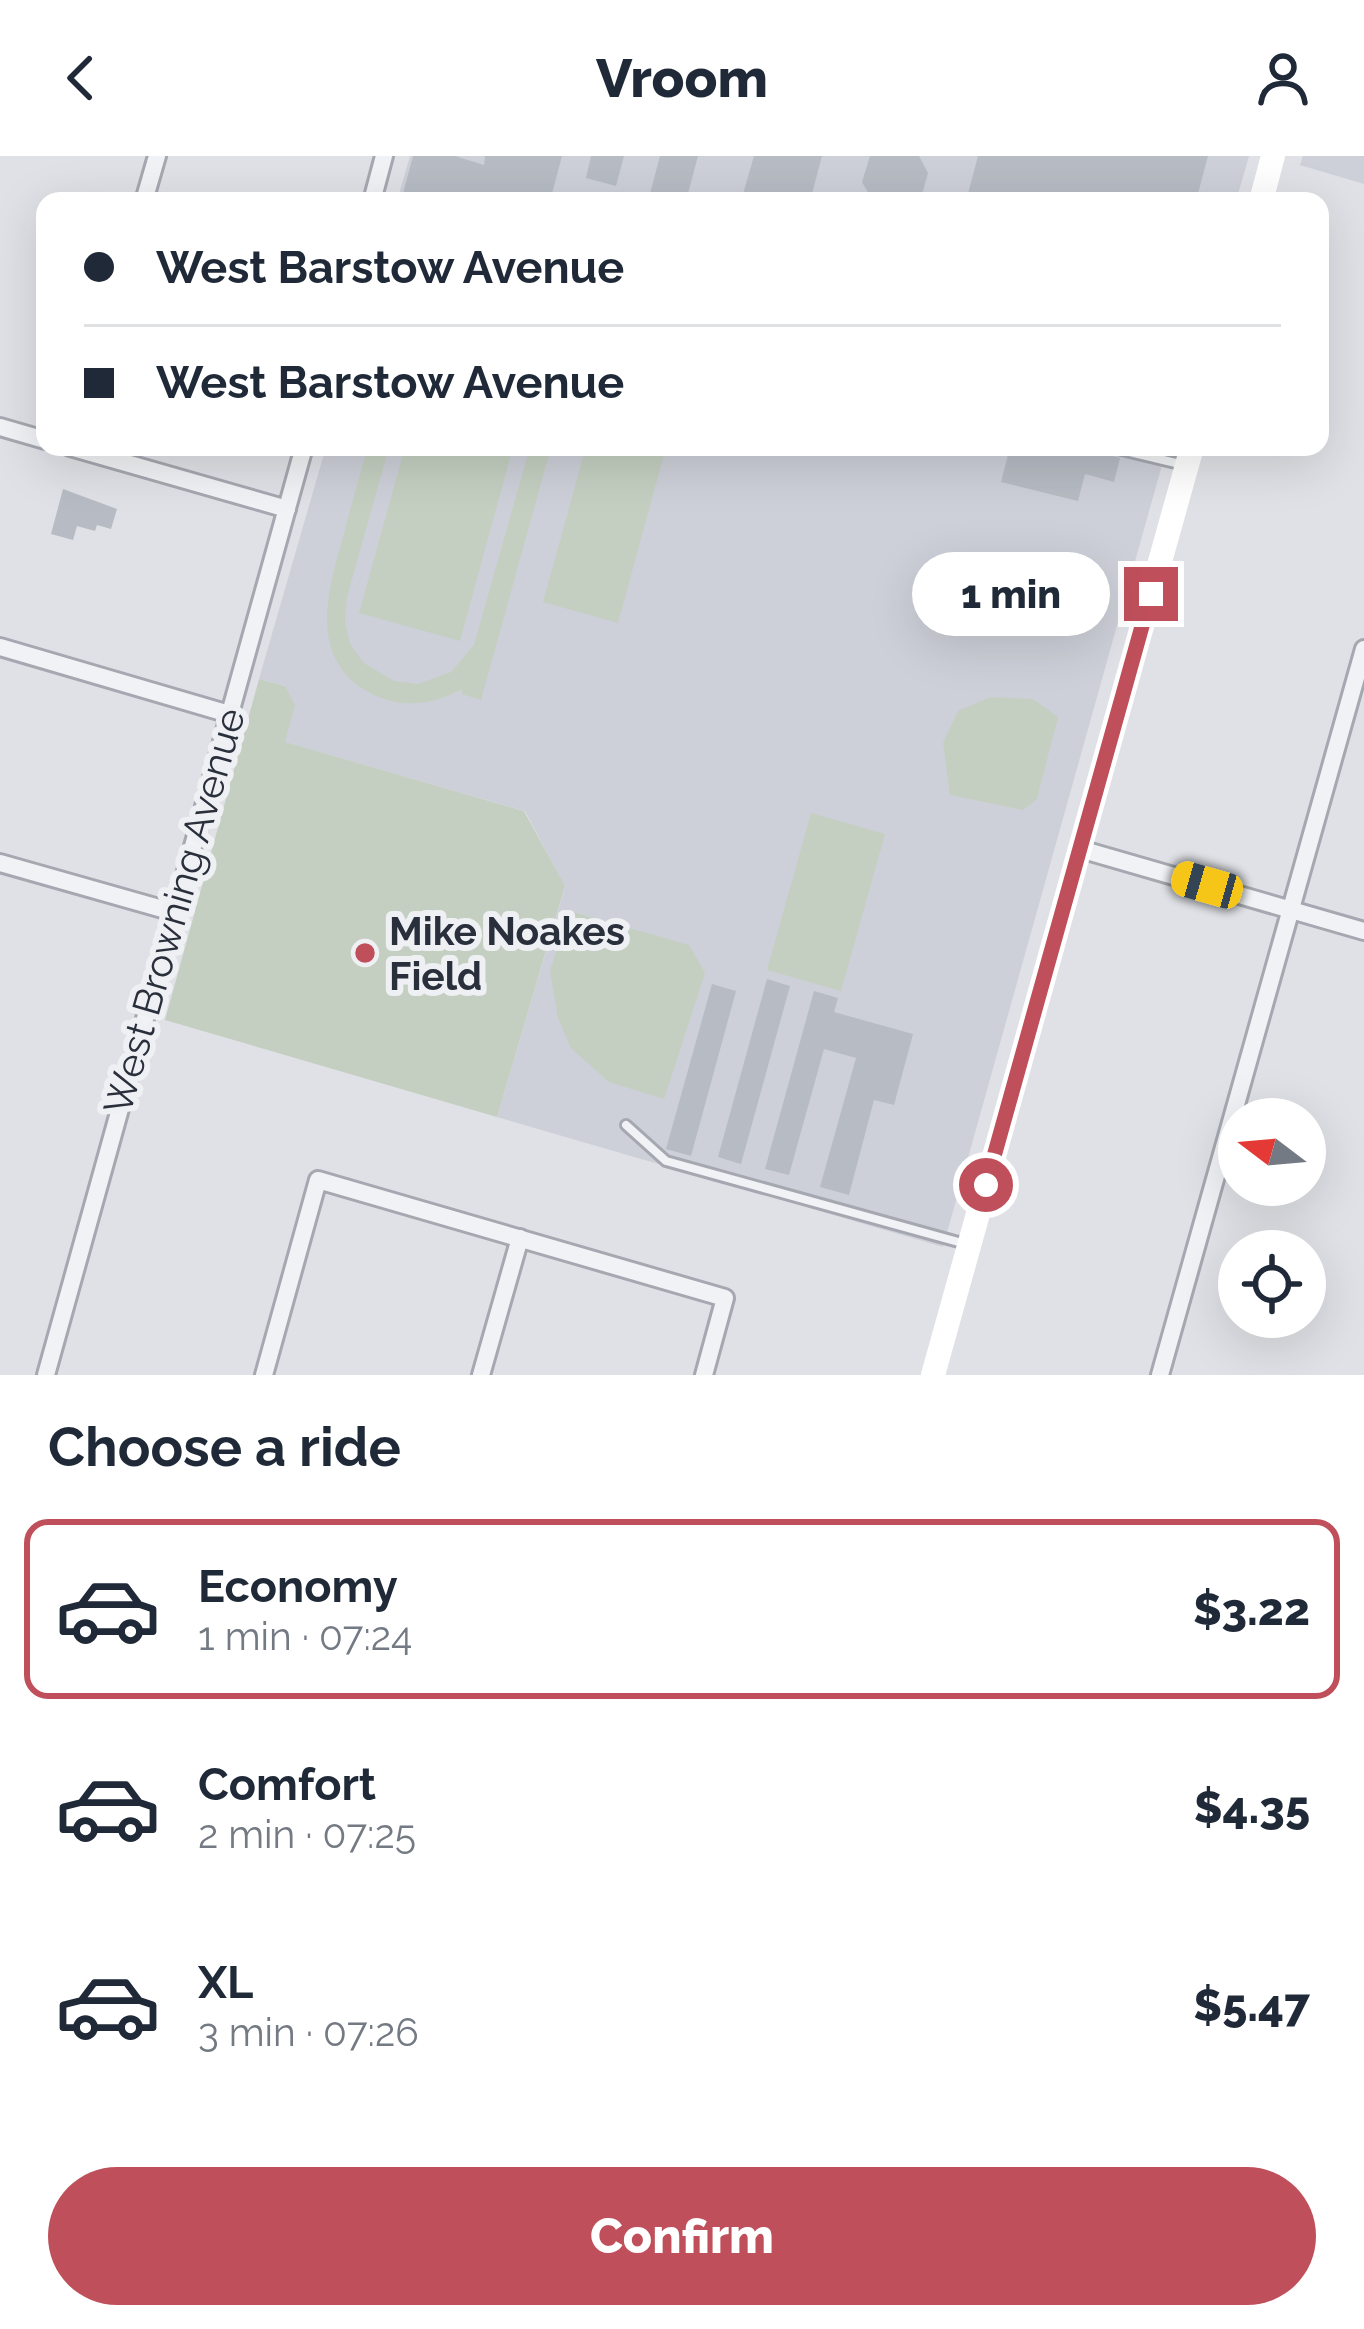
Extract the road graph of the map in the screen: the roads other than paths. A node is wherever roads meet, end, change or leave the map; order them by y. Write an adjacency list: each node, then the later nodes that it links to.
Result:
1 (158, 156): 4 (street)
2 (384, 156): 5 (street)
3 (1274, 156): 6 (street)
4 (147, 192)
5 (374, 192)
6 (1264, 192)
7 (0, 427): 8 (street)
8 (36, 437)
9 (102, 456): 12 (street)
10 (302, 456): 12 (street, West Browning Avenue)
11 (1189, 456): 16 (street)
12 (287, 509): 15 (street, West Browning Avenue)
13 (0, 647): 15 (street)
14 (1364, 649): 18 (street)
15 (230, 714): 19 (street, West Browning Avenue)
16 (1080, 849): 18 (street); 23 (street)
17 (0, 863): 19 (street)
18 (1291, 910): 20 (street); 29 (street)
19 (173, 913): 24 (street, West Browning Avenue)
20 (1364, 931)
21 (626, 1125): 23 (lane)
22 (520, 1238): 25 (street); 26 (street); 27 (street)
23 (970, 1244): 28 (street)
24 (46, 1375)
25 (264, 1375)
26 (481, 1375)
27 (704, 1375)
28 (933, 1375)
29 (1160, 1375)

